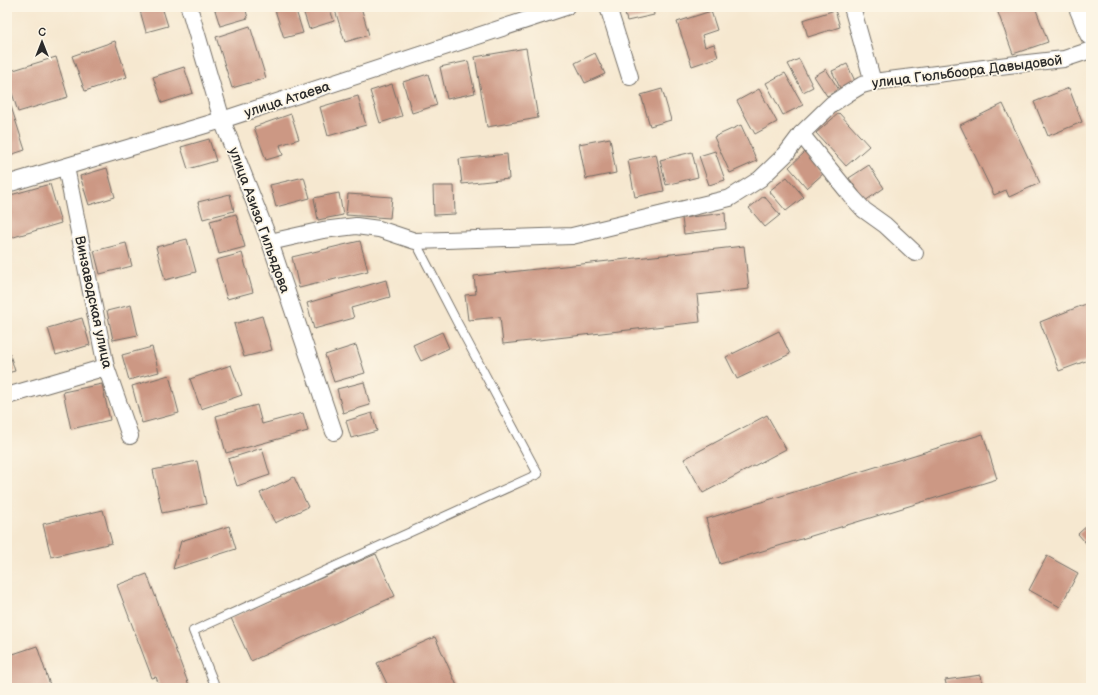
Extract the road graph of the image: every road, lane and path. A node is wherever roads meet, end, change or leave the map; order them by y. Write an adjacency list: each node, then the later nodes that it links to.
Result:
1 (189, 7): 10 (street, улица Азиза Гильядова)
2 (566, 7): 10 (street, улица Атаева)
3 (608, 7): 8 (street)
4 (852, 7): 9 (street)
5 (1080, 7): 6 (street)
6 (1091, 34)
7 (1091, 50): 9 (street, улица Гюльбоора Давыдовой)
8 (630, 77)
9 (873, 82): 11 (street, улица Гюльбоора Давыдовой)
10 (222, 120): 12 (street, улица Атаева); 15 (street, улица Азиза Гильядова)
11 (800, 134): 14 (street, улица Гюльбоора Давыдовой); 16 (street)
12 (66, 167): 13 (street, улица Атаева); 17 (street, Винзаводская улица)
13 (7, 184)
14 (415, 241): 15 (street, улица Гюльбоора Давыдовой); 21 (lane)
15 (270, 242): 19 (street, улица Азиза Гильядова)
16 (915, 253)
17 (106, 367): 18 (street); 20 (street, Винзаводская улица)
18 (7, 396)
19 (334, 432)
20 (130, 436)
21 (216, 688)

